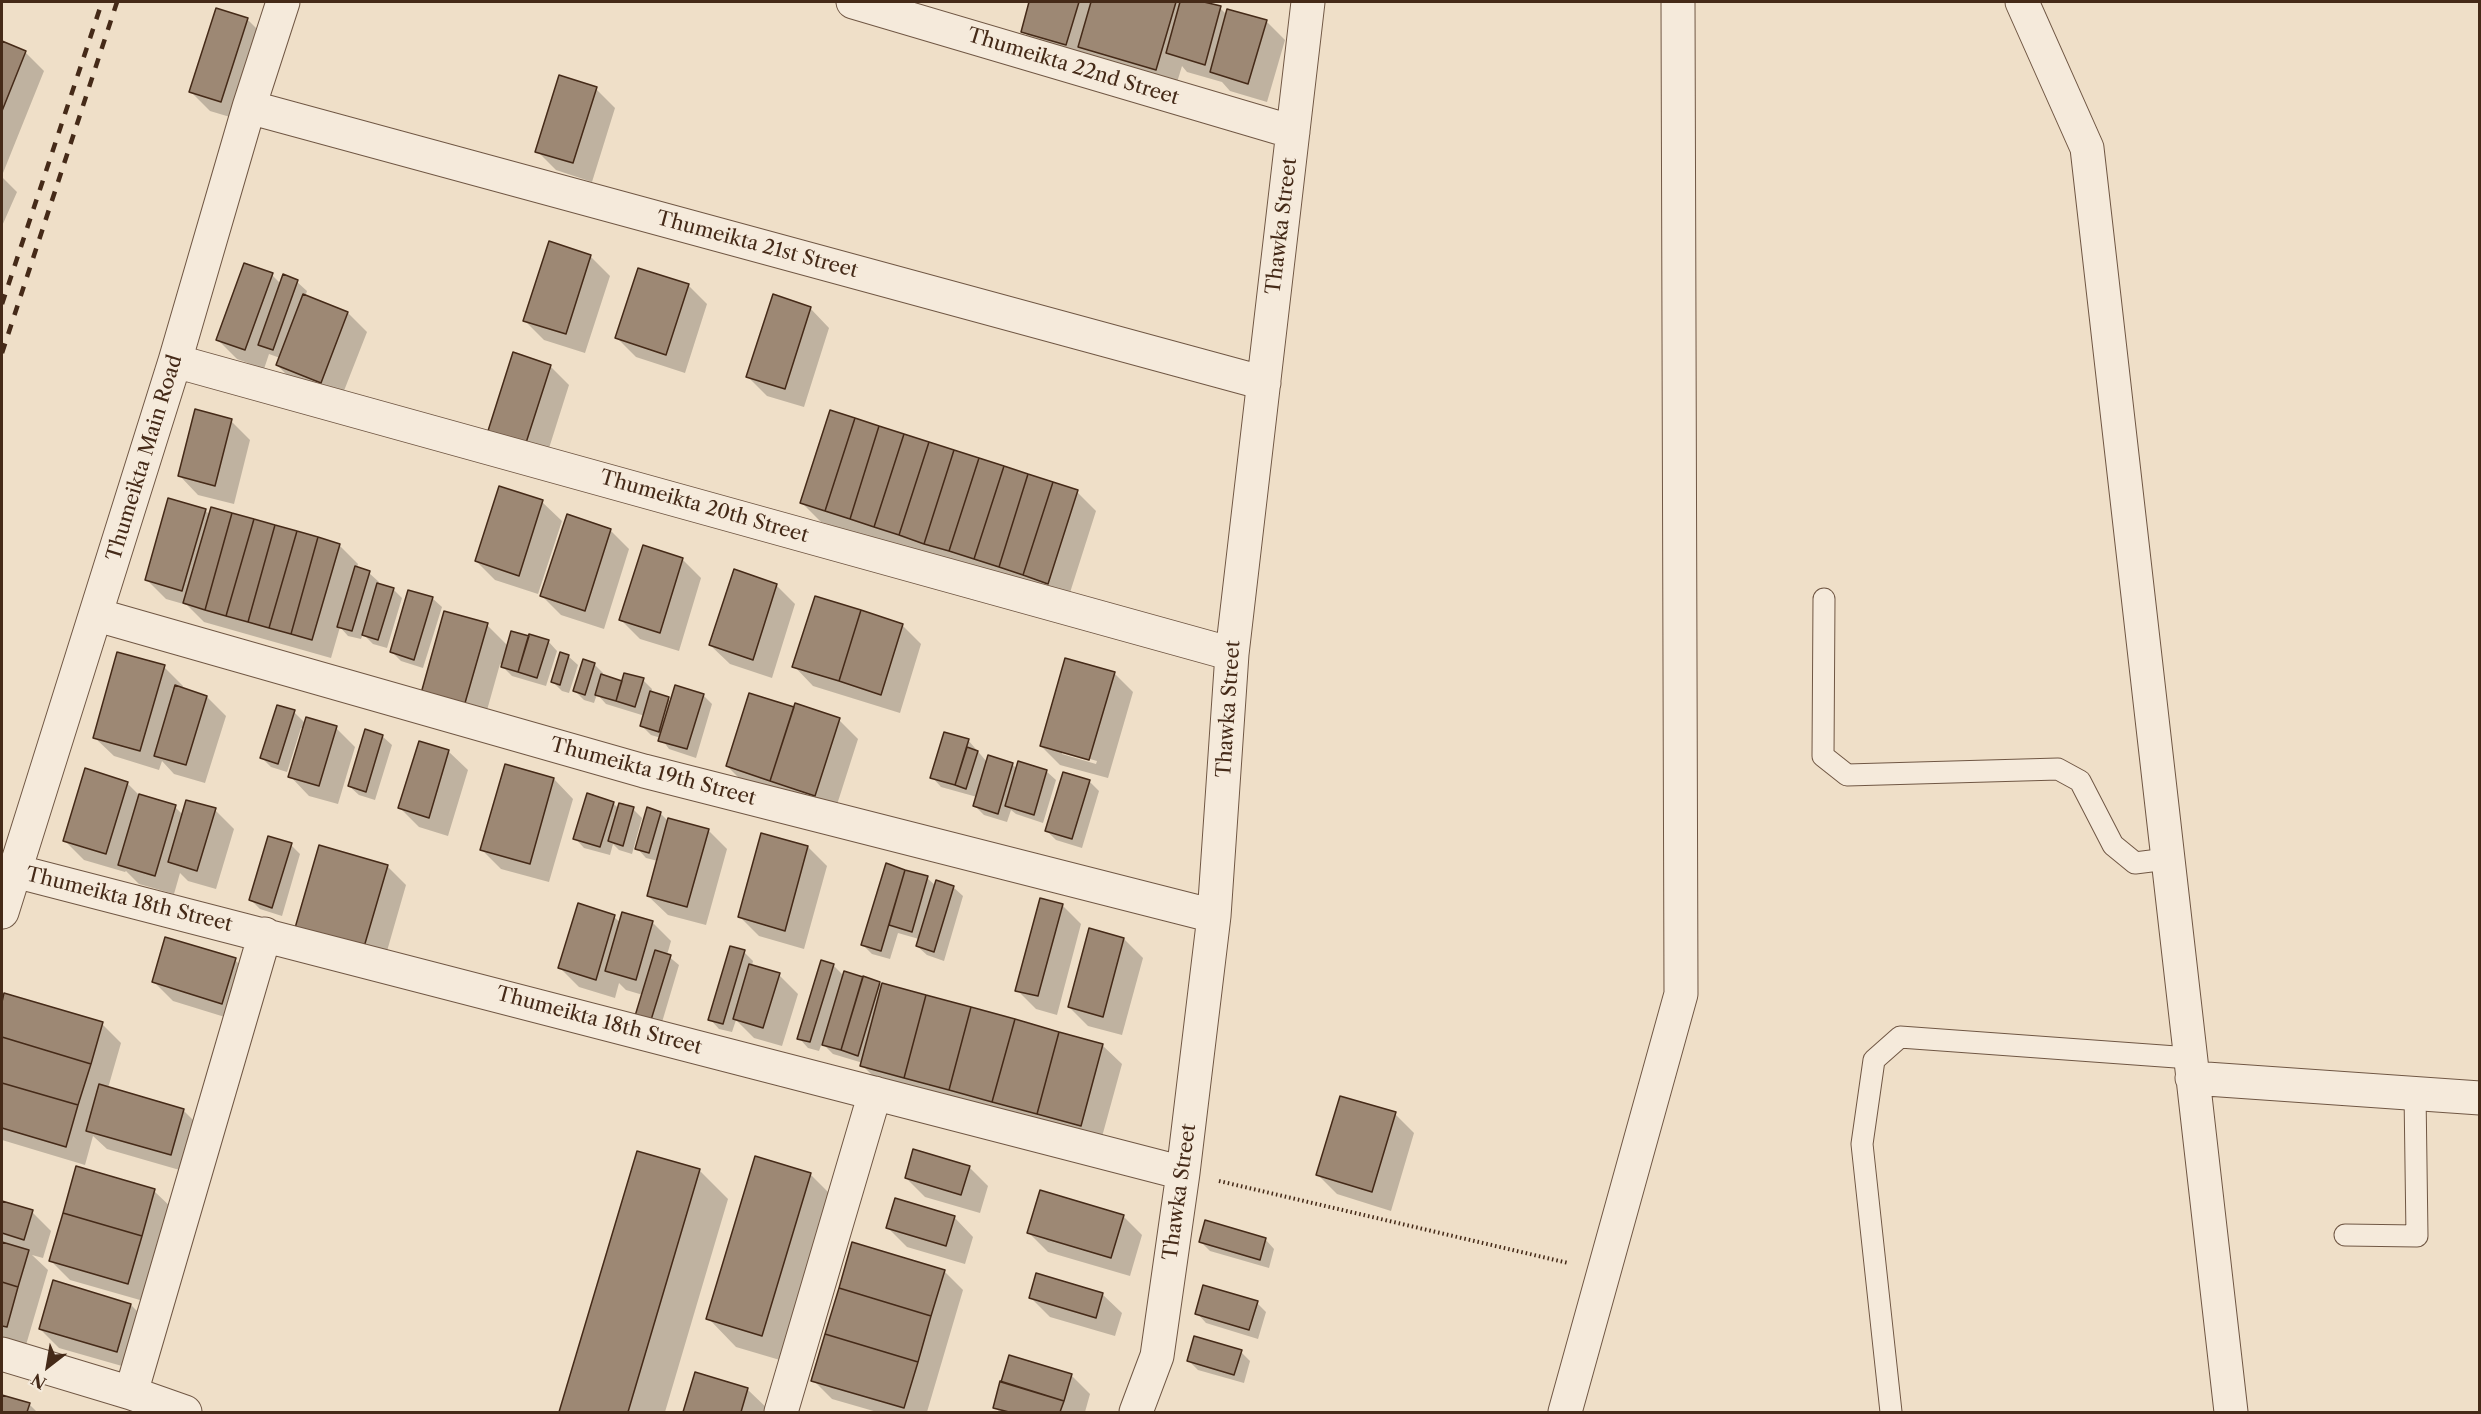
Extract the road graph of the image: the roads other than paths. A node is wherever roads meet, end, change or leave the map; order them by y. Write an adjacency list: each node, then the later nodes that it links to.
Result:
1 (283, 2): 6 (street, Thumeikta Main Road)
2 (853, 2): 7 (street, Thumeikta 22nd Street)
3 (1308, 2): 7 (street, Thawka Street)
4 (1678, 2): 29 (street)
5 (2022, 2): 13 (street)
6 (249, 107): 8 (street, Thumeikta Main Road); 9 (street, Thumeikta 21st Street)
7 (1293, 132): 9 (street, Thawka Street)
8 (175, 361): 11 (street, Thumeikta Main Road); 12 (street, Thumeikta 20th Street)
9 (1264, 383): 12 (street, Thawka Street)
10 (1824, 599): 13 (lane)
11 (97, 615): 14 (street, Thumeikta Main Road); 16 (street, Thumeikta 19th Street)
12 (1232, 654): 16 (street, Thawka Street)
13 (2168, 859): 18 (street)
14 (15, 871): 15 (street, Thumeikta Main Road); 17 (street, Thumeikta 18th Street)
15 (2, 912)
16 (1214, 916): 22 (street, Thawka Street)
17 (265, 934): 19 (street, Thumeikta 18th Street); 25 (street)
18 (2191, 1068): 20 (street); 30 (lane); 31 (street)
19 (875, 1093): 22 (street, Thumeikta 18th Street); 27 (street)
20 (2415, 1093): 21 (street); 23 (lane)
21 (2480, 1098)
22 (1184, 1173): 28 (street, Thawka Street)
23 (2345, 1235)
24 (2, 1354): 25 (street)
25 (131, 1393): 26 (street)
26 (184, 1413)
27 (781, 1413)
28 (1136, 1413)
29 (1565, 1413)
30 (1891, 1413)
31 (2231, 1413)

